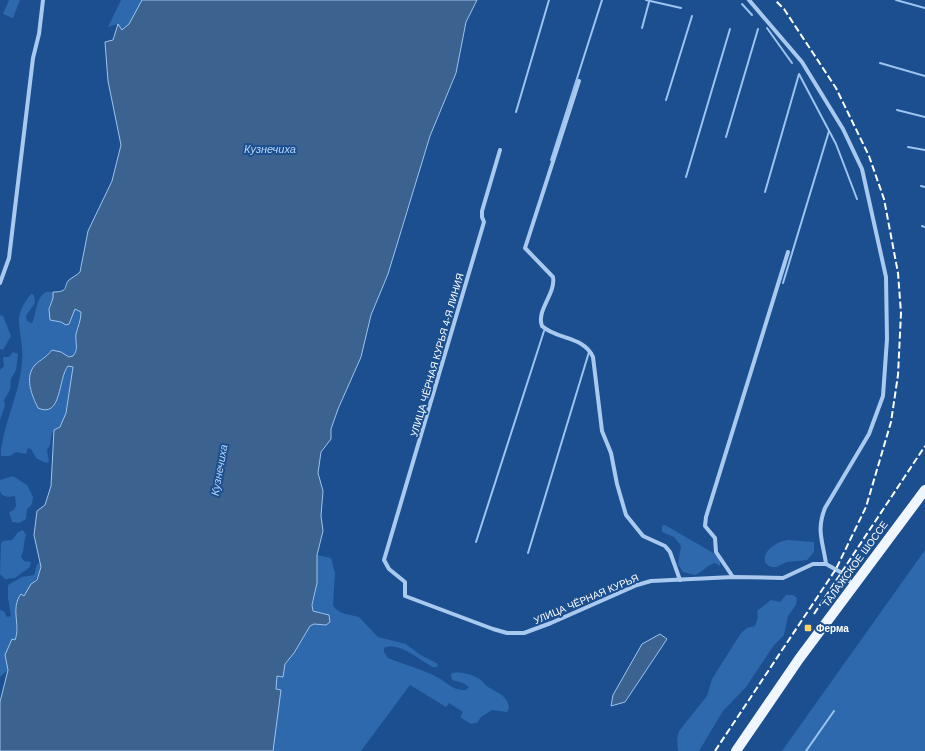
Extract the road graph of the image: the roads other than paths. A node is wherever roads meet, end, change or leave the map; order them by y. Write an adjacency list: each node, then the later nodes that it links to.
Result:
1 (43, 0): 6 (street)
2 (749, 0): 9 (street)
3 (579, 81): 11 (street)
4 (500, 150): 8 (street, УЛИЦА ЧЁРНАЯ КУРЬЯ 4-Я ЛИНИЯ)
5 (788, 252): 10 (street)
6 (0, 283)
7 (925, 490): 12 (main road, ТАЛАЖСКОЕ ШОССЕ)
8 (386, 564): 11 (street, УЛИЦА ЧЁРНАЯ КУРЬЯ)
9 (826, 564): 10 (street); 12 (street)
10 (733, 577): 11 (street)
11 (680, 580)
12 (853, 586): 13 (main road, ТАЛАЖСКОЕ ШОССЕ)
13 (736, 751)

